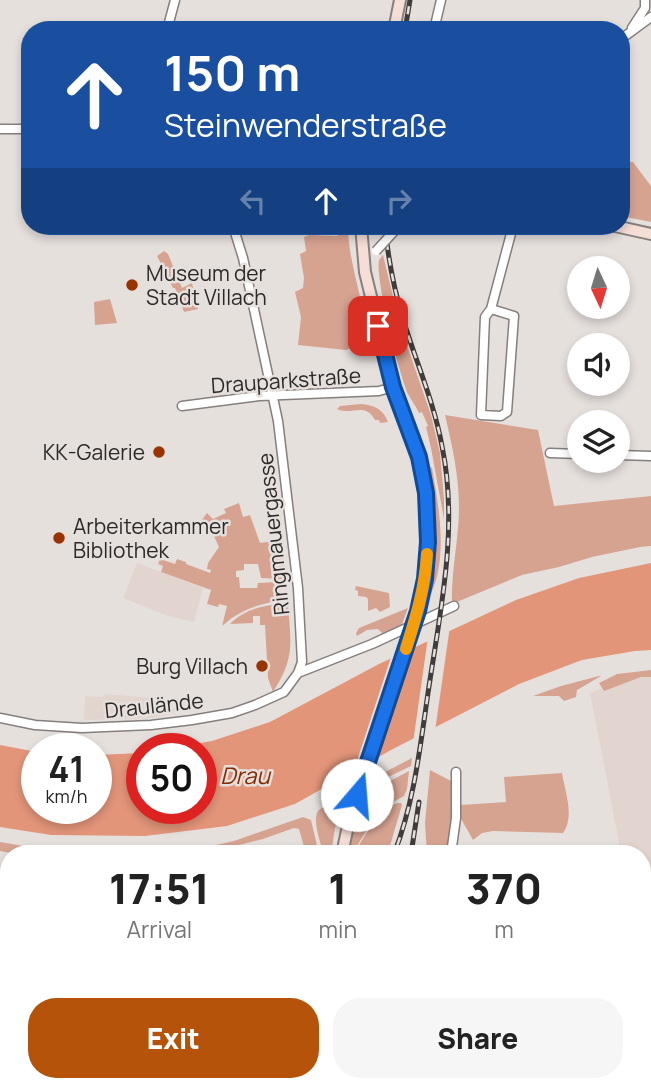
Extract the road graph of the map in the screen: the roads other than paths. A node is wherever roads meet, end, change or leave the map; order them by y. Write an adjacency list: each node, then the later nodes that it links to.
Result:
1 (175, 0): 6 (street)
2 (400, 0): 7 (main road)
3 (441, 0): 8 (street)
4 (645, 0): 9 (street)
5 (651, 17): 9 (street)
6 (169, 21)
7 (396, 21)
8 (437, 21)
9 (630, 32)
10 (0, 128): 11 (street)
11 (21, 129)
12 (630, 229): 13 (main road)
13 (651, 234)
14 (236, 235): 21 (street, Ringmauergasse)
15 (361, 235): 18 (main road)
16 (391, 235): 18 (street, bridge)
17 (511, 235): 19 (street)
18 (365, 272): 20 (main road)
19 (491, 309): 19 (street)
20 (393, 387): 21 (street, Drauparkstraße); 31 (main road, bridge)
21 (272, 396): 22 (street, Drauparkstraße); 28 (street, Ringmauergasse)
22 (181, 406)
23 (550, 453): 24 (street)
24 (567, 454)
25 (630, 455): 26 (street)
26 (651, 456)
27 (454, 606): 28 (street)
28 (298, 673): 29 (street, Draulände)
29 (0, 718)
30 (456, 772): 32 (street)
31 (344, 845)
32 (452, 845)

